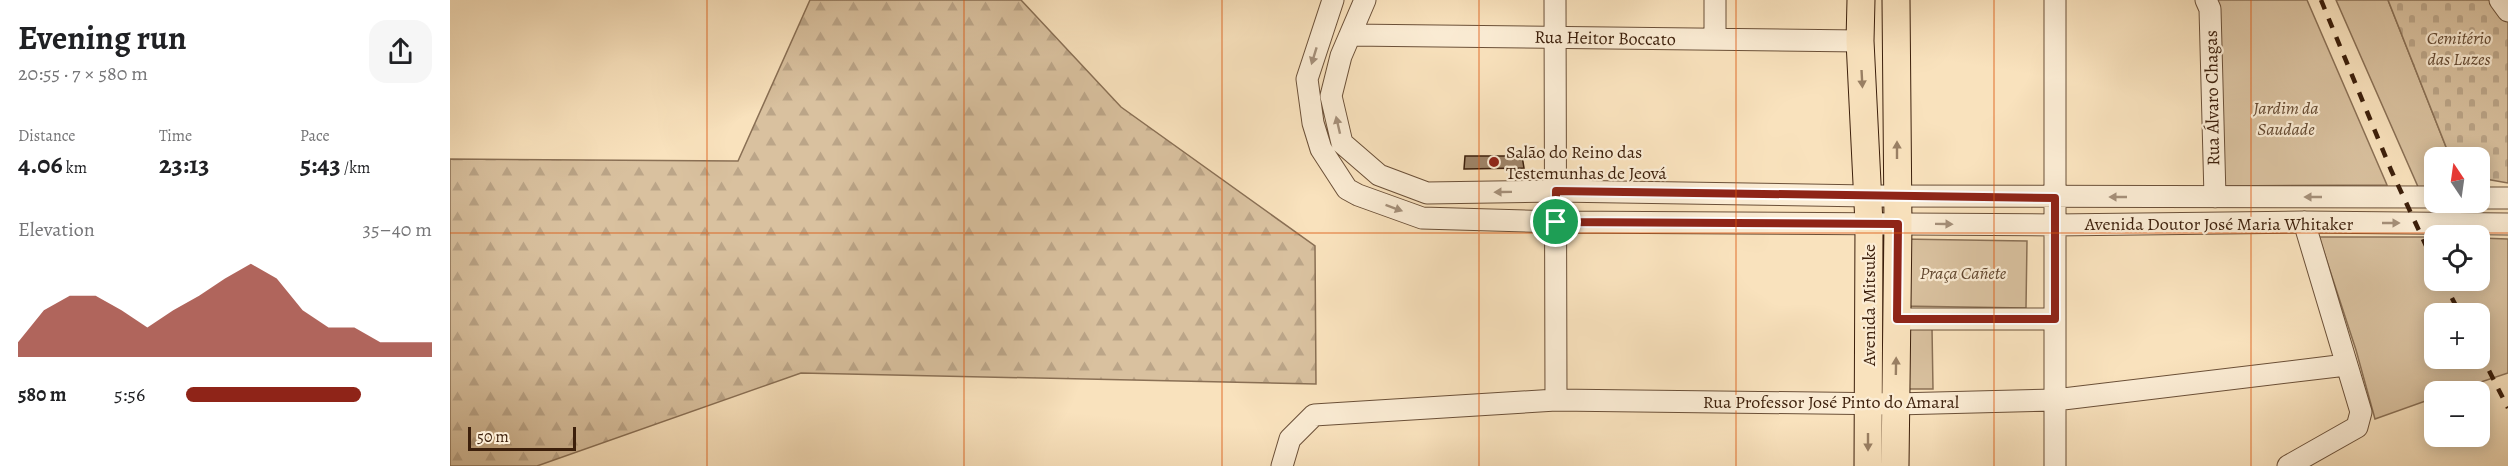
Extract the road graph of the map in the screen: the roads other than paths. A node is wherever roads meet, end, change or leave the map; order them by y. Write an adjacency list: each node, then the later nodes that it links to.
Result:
1 (1333, 0): 23 (street, Avenida Doutor José Maria Whitaker, one-way to 23)
2 (1365, 0): 11 (street, Avenida Doutor José Maria Whitaker)
3 (1555, 0): 12 (street)
4 (1715, 0): 13 (street)
5 (1861, 0): 14 (main road, Avenida Mitsuke)
6 (1896, 0): 17 (main road, Avenida Mitsuke, one-way to 6)
7 (2055, 0): 20 (street)
8 (2206, 0): 18 (street, Rua Álvaro Chagas)
9 (2500, 0): 10 (street)
10 (2508, 11)
11 (1350, 35): 12 (street, Rua Heitor Boccato); 15 (street, Avenida Doutor José Maria Whitaker, one-way to 11)
12 (1556, 37): 13 (street, Rua Heitor Boccato); 15 (street)
13 (1715, 39): 14 (street, Rua Heitor Boccato)
14 (1860, 41): 16 (main road, Avenida Mitsuke, one-way to 16)
15 (1556, 191): 16 (street, Avenida Doutor José Maria Whitaker); 23 (street)
16 (1868, 196): 17 (street, Avenida Doutor José Maria Whitaker); 25 (main road, Avenida Mitsuke)
17 (1898, 196): 20 (street, Avenida Doutor José Maria Whitaker); 26 (main road, Avenida Mitsuke)
18 (2215, 197): 19 (street, Avenida Doutor José Maria Whitaker, one-way to 18); 20 (street, Avenida Doutor José Maria Whitaker, one-way to 20)
19 (2424, 197)
20 (2055, 198): 28 (street)
21 (2490, 198): 22 (street)
22 (2508, 198)
23 (1556, 222): 25 (street, Avenida Doutor José Maria Whitaker); 32 (street)
24 (2304, 222): 27 (street, Avenida Doutor José Maria Whitaker, one-way to 27); 28 (street, Avenida Doutor José Maria Whitaker); 31 (street)
25 (1869, 224): 26 (street, Avenida Doutor José Maria Whitaker); 34 (main road, Avenida Mitsuke)
26 (1898, 224): 28 (street, Avenida Doutor José Maria Whitaker, one-way to 28); 29 (main road, Avenida Mitsuke)
27 (2508, 224)
28 (2055, 225): 30 (street)
29 (1897, 319): 30 (street); 35 (main road, Avenida Mitsuke, one-way to 29)
30 (2055, 319): 33 (street)
31 (2346, 365): 33 (street, Rua Professor José Pinto do Amaral); 40 (street)
32 (1556, 400): 34 (street, Rua Professor José Pinto do Amaral); 36 (street, Rua Professor José Pinto do Amaral)
33 (2055, 400): 35 (street, Rua Professor José Pinto do Amaral); 39 (street)
34 (1868, 403): 35 (street, Rua Professor José Pinto do Amaral); 37 (main road, Avenida Mitsuke, one-way to 37)
35 (1896, 404): 38 (main road, Avenida Mitsuke)
36 (1282, 466)
37 (1868, 466)
38 (1895, 466)
39 (2055, 466)
40 (2288, 466)

